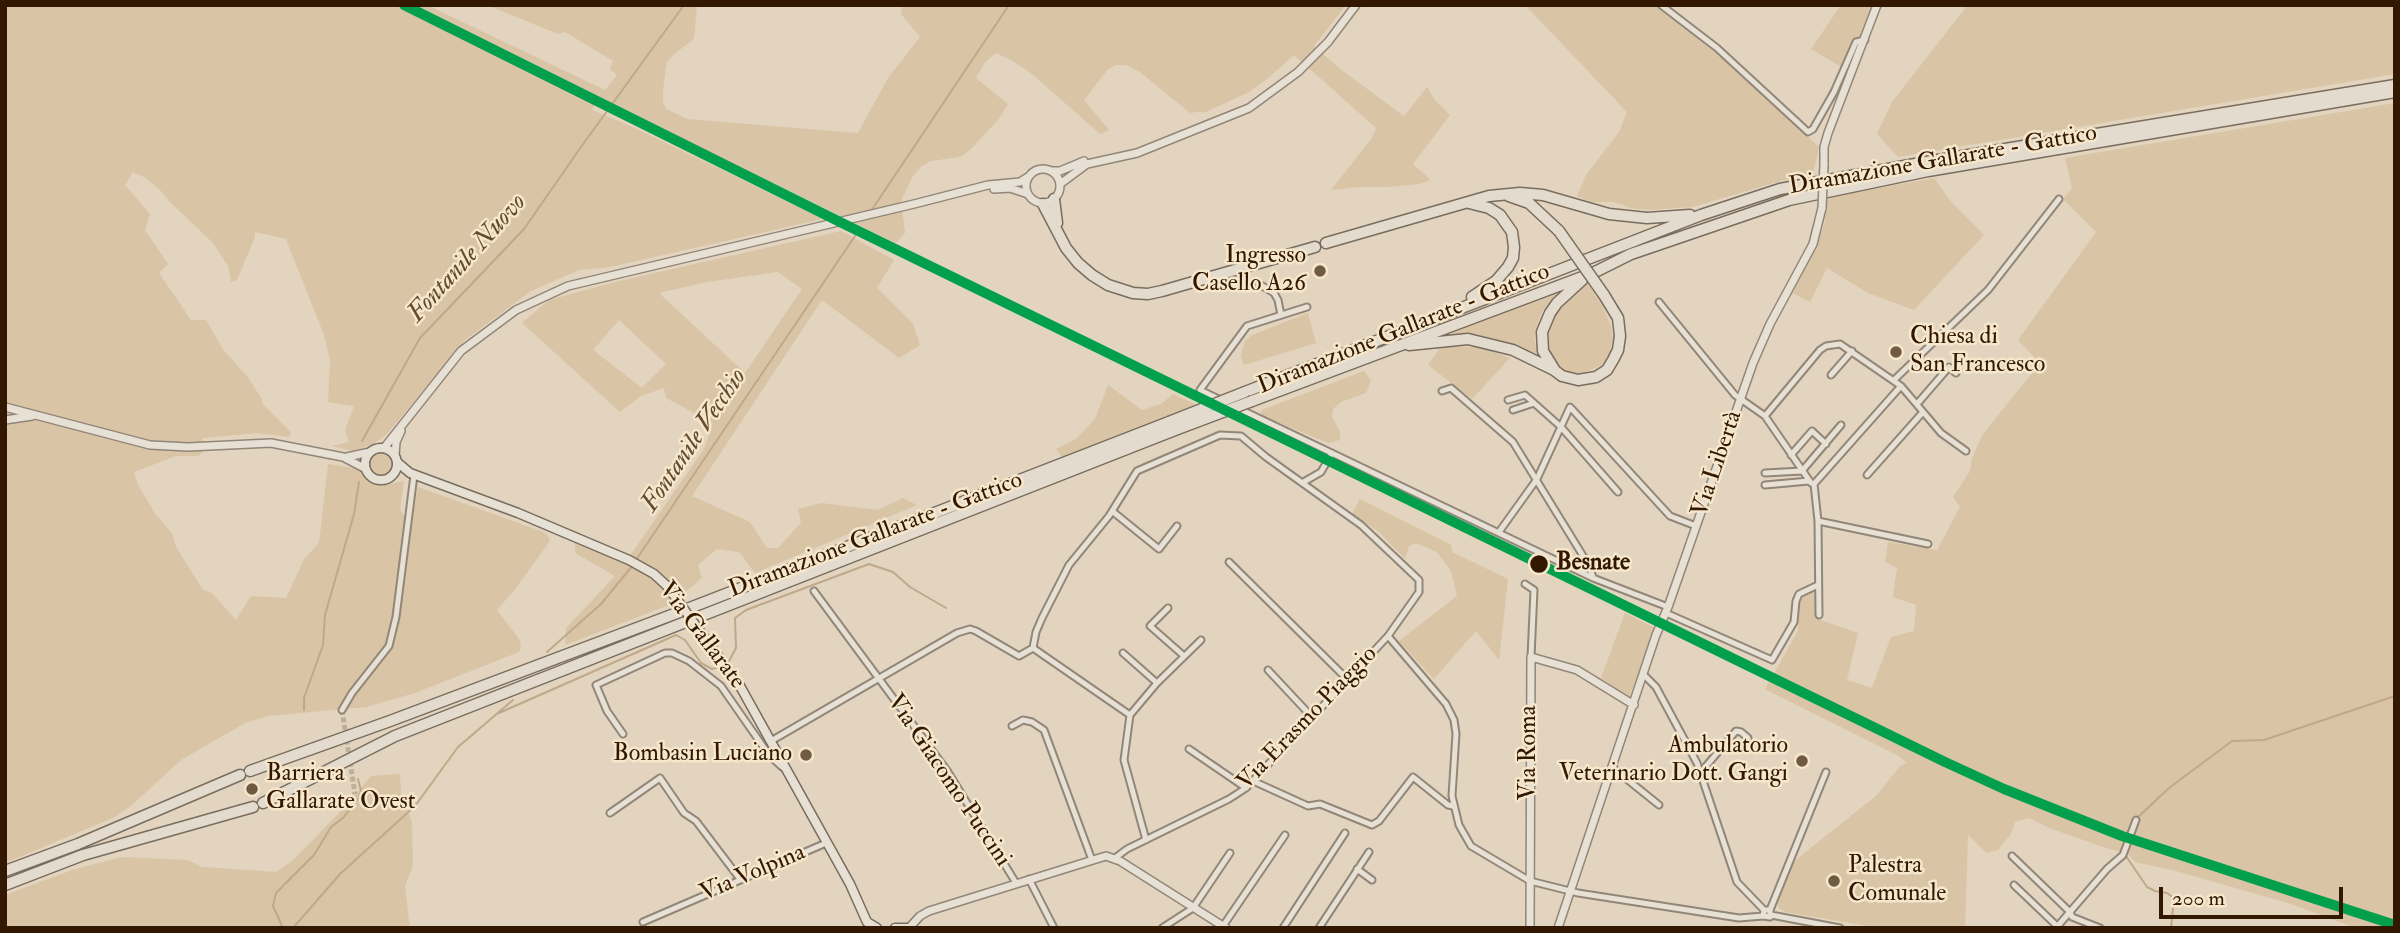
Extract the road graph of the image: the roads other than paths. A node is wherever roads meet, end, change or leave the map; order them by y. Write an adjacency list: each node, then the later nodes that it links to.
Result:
1 (1356, 5): 7 (street)
2 (1661, 5): 4 (street)
3 (1877, 5): 4 (street, Via Libertà)
4 (1865, 40): 35 (street, Via Libertà, bridge)
5 (2395, 85): 18 (highway, Diramazione Gallarate - Gattico)
6 (2395, 92): 22 (highway, Diramazione Gallarate - Gattico)
7 (1163, 142): 8 (street); 10 (street)
8 (1051, 172): 9 (street); 10 (street)
9 (1028, 177): 11 (street); 13 (street)
10 (1060, 184): 14 (street)
11 (1028, 194): 13 (street); 17 (street)
12 (1506, 195): 16 (highway); 18 (highway); 29 (highway, bridge)
13 (938, 198): 48 (street)
14 (1054, 199): 17 (street); 19 (highway)
15 (2059, 199): 32 (street)
16 (1465, 203): 20 (highway); 27 (highway)
17 (1043, 204): 19 (highway)
18 (1701, 215): 27 (highway, Diramazione Gallarate - Gattico)
19 (1058, 230): 21 (highway)
20 (1326, 243)
21 (1315, 247)
22 (1593, 273): 27 (highway, Diramazione Gallarate - Gattico); 29 (highway)
23 (1259, 284): 26 (street)
24 (1659, 302): 35 (street)
25 (1307, 307): 26 (street)
26 (1281, 315): 53 (street)
27 (1369, 349): 29 (highway); 46 (highway, Diramazione Gallarate - Gattico, bridge)
28 (1852, 351): 31 (street); 32 (street); 43 (street)
29 (1555, 370)
30 (1956, 373): 38 (street)
31 (1831, 375)
32 (1894, 380): 33 (street)
33 (1901, 386): 38 (street); 65 (street)
34 (1442, 390): 63 (street)
35 (1741, 399): 43 (street); 71 (street, Via Libertà)
36 (1508, 400): 37 (street)
37 (1534, 404): 40 (street); 47 (street)
38 (1917, 404): 41 (street)
39 (5, 407): 42 (street)
40 (1513, 411)
41 (1923, 412): 51 (street); 61 (street)
42 (34, 416): 44 (street); 55 (street)
43 (1765, 416): 54 (street)
44 (5, 420)
45 (1842, 425): 49 (street)
46 (1172, 426): 122 (highway, Diramazione Gallarate - Gattico); 128 (highway, Diramazione Gallarate - Gattico)
47 (1561, 426): 63 (street); 67 (street); 71 (street)
48 (402, 427): 50 (street); 56 (street)
49 (1826, 444): 54 (street); 58 (street)
50 (384, 447): 52 (main road); 56 (main road)
51 (1966, 451)
52 (370, 452): 55 (street); 57 (main road)
53 (1332, 453): 64 (street); 72 (street)
54 (1791, 456): 58 (street)
55 (346, 458): 57 (street)
56 (396, 459): 60 (main road, Via Gallarate); 62 (main road)
57 (366, 469): 62 (main road)
58 (1802, 471): 59 (street); 65 (street)
59 (1765, 473)
60 (412, 474): 62 (main road); 94 (street); 100 (main road, Via Gallarate, bridge)
61 (1867, 475)
62 (389, 478)
63 (1537, 480): 72 (street); 75 (street)
64 (1302, 483): 68 (street, Via Erasmo Piaggio); 82 (street, Via Erasmo Piaggio)
65 (1812, 483): 66 (street); 69 (street)
66 (1765, 485)
67 (1618, 492)
68 (1112, 511): 70 (street); 84 (street, Via Erasmo Piaggio)
69 (1818, 521): 73 (street); 77 (street)
70 (1177, 526)
71 (1696, 526): 80 (street, Via Libertà)
72 (1499, 532): 75 (street)
73 (1928, 544)
74 (1229, 562): 91 (street)
75 (1593, 578): 80 (street)
76 (1525, 584): 87 (street, Via Roma)
77 (1818, 585): 80 (street); 81 (street)
78 (814, 591): 90 (street, Via Giacomo Puccini)
79 (1168, 608): 86 (street)
80 (1666, 612): 89 (street, Via Libertà)
81 (1819, 615)
82 (1388, 636): 91 (street, Via Erasmo Piaggio); 108 (street)
83 (1201, 639): 86 (street)
84 (1033, 648): 90 (street, Via Giacomo Puccini); 95 (street)
85 (1123, 653): 92 (street)
86 (1184, 656): 92 (street)
87 (1531, 657): 93 (street); 126 (street, Via Roma)
88 (1268, 670): 96 (street)
89 (1644, 675): 93 (street, Via Libertà); 103 (street)
90 (878, 679): 100 (street, Via Giacomo Puccini); 127 (street, Via Giacomo Puccini)
91 (1347, 679): 96 (street, Via Erasmo Piaggio)
92 (1157, 683): 95 (street)
93 (1634, 705): 102 (street, Via Libertà)
94 (342, 710)
95 (1129, 715): 114 (street)
96 (1312, 717): 106 (street, Via Erasmo Piaggio)
97 (1012, 726): 120 (street)
98 (623, 734): 105 (street)
99 (1748, 738): 103 (street)
100 (771, 741): 105 (main road, Via Gallarate)
101 (1189, 749): 107 (street)
102 (1613, 768): 109 (street); 130 (street, Via Libertà)
103 (1701, 772): 133 (street)
104 (1826, 772): 133 (street)
105 (789, 774): 115 (main road, Via Gallarate)
106 (1253, 781): 107 (street, Via Erasmo Piaggio); 108 (street)
107 (1246, 788): 114 (street, Via Erasmo Piaggio)
108 (1453, 806): 126 (street)
109 (1659, 806)
110 (610, 813): 123 (street)
111 (2136, 820): 132 (street)
112 (1345, 833): 142 (street)
113 (1285, 835): 136 (street)
114 (1146, 839): 119 (street, Via Erasmo Piaggio)
115 (826, 843): 123 (street, Via Volpina); 135 (main road, Via Gallarate)
116 (1369, 852): 121 (street)
117 (1230, 853): 131 (street)
118 (2012, 856): 132 (street)
119 (1115, 858): 120 (street); 131 (street)
120 (1092, 860): 124 (street)
121 (1357, 869): 125 (street); 143 (street)
122 (5, 871)
123 (740, 879): 134 (street, Via Volpina)
124 (1029, 879): 127 (street); 140 (street)
125 (1372, 880)
126 (1530, 881): 130 (street); 144 (street, Via Roma)
127 (1016, 883): 139 (street)
128 (5, 885)
129 (2014, 885): 137 (street)
130 (1571, 890): 133 (street); 145 (street, Via Libertà)
131 (1194, 908): 136 (street); 141 (street)
132 (2070, 912): 137 (street); 147 (street)
133 (1767, 913): 146 (street)
134 (643, 922)
135 (871, 926)
136 (1224, 927)
137 (2056, 927)
138 (895, 928): 139 (main road)
139 (908, 928)
140 (1054, 928)
141 (1162, 928)
142 (1283, 928)
143 (1319, 928)
144 (1530, 928)
145 (1558, 928)
146 (1840, 928)
147 (2101, 928)

